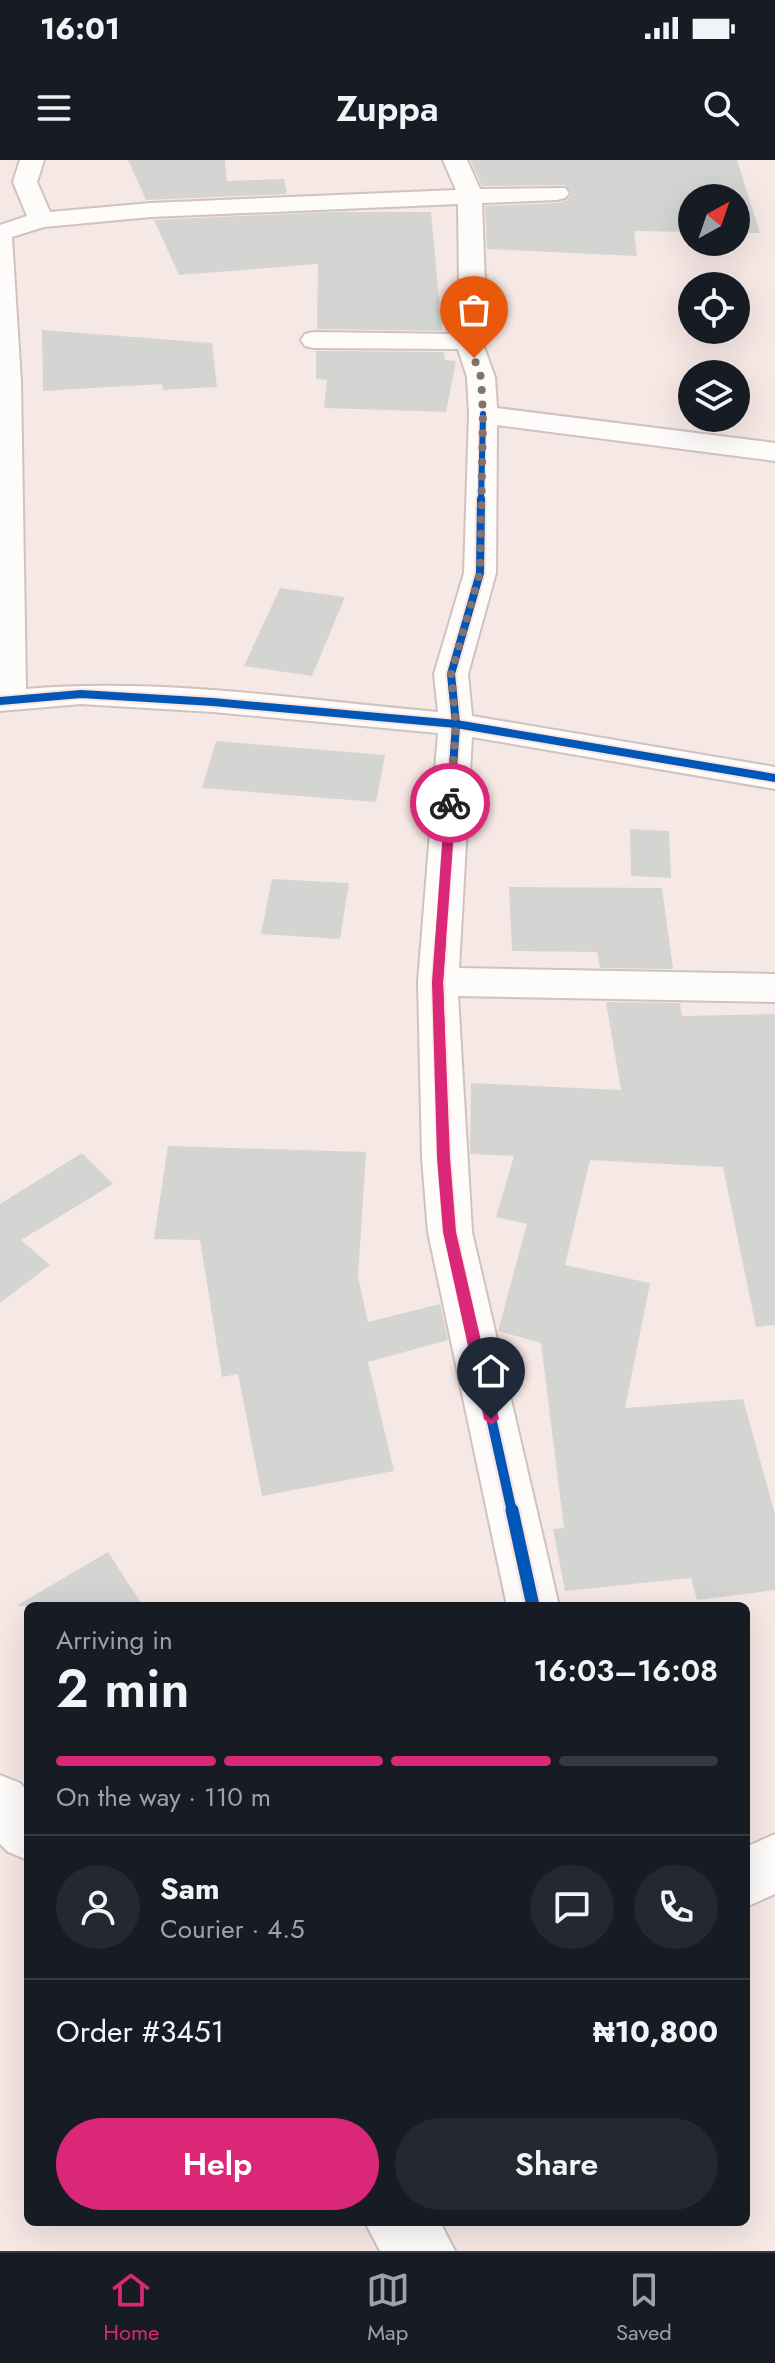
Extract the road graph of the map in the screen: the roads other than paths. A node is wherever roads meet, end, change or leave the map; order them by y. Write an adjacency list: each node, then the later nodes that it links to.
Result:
1 (455, 160): 5 (street)
2 (28, 171): 3 (street); 6 (street)
3 (0, 178)
4 (557, 193): 5 (street)
5 (470, 194): 6 (street); 8 (street)
6 (41, 220): 7 (street)
7 (0, 233): 12 (street)
8 (468, 339): 9 (street); 10 (street)
9 (314, 340)
10 (483, 414): 11 (street); 13 (street)
11 (775, 452)
12 (4, 701): 13 (street)
13 (456, 724): 14 (street); 15 (street)
14 (775, 778)
15 (438, 982): 16 (street); 17 (street)
16 (775, 988)
17 (532, 1602)
18 (0, 1803): 19 (street)
19 (24, 1828)
20 (775, 1863): 21 (street)
21 (750, 1876)
22 (401, 2226): 23 (street)
23 (423, 2251)

